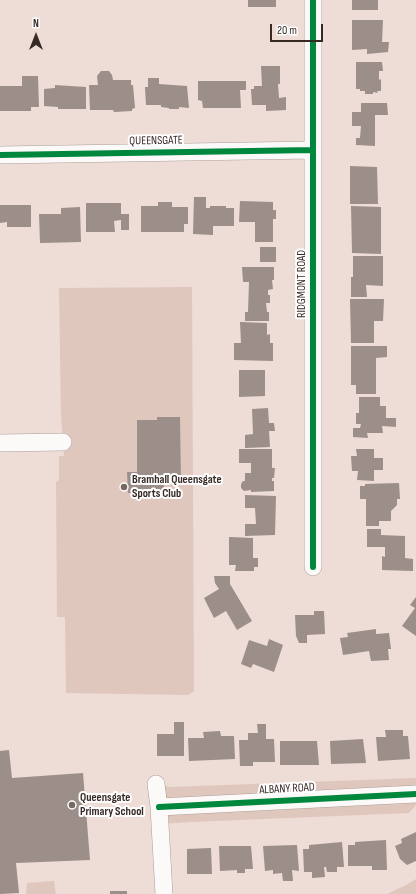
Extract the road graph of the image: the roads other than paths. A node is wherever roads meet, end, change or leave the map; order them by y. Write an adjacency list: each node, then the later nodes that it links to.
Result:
1 (312, 0): 2 (street, RIDGMONT ROAD)
2 (312, 150): 3 (street, QUEENSGATE); 6 (street, RIDGMONT ROAD)
3 (0, 155)
4 (63, 442): 5 (street)
5 (0, 443)
6 (313, 567)
7 (156, 784): 9 (street)
8 (416, 794): 9 (street, ALBANY ROAD)
9 (159, 807): 10 (street)
10 (164, 894)

